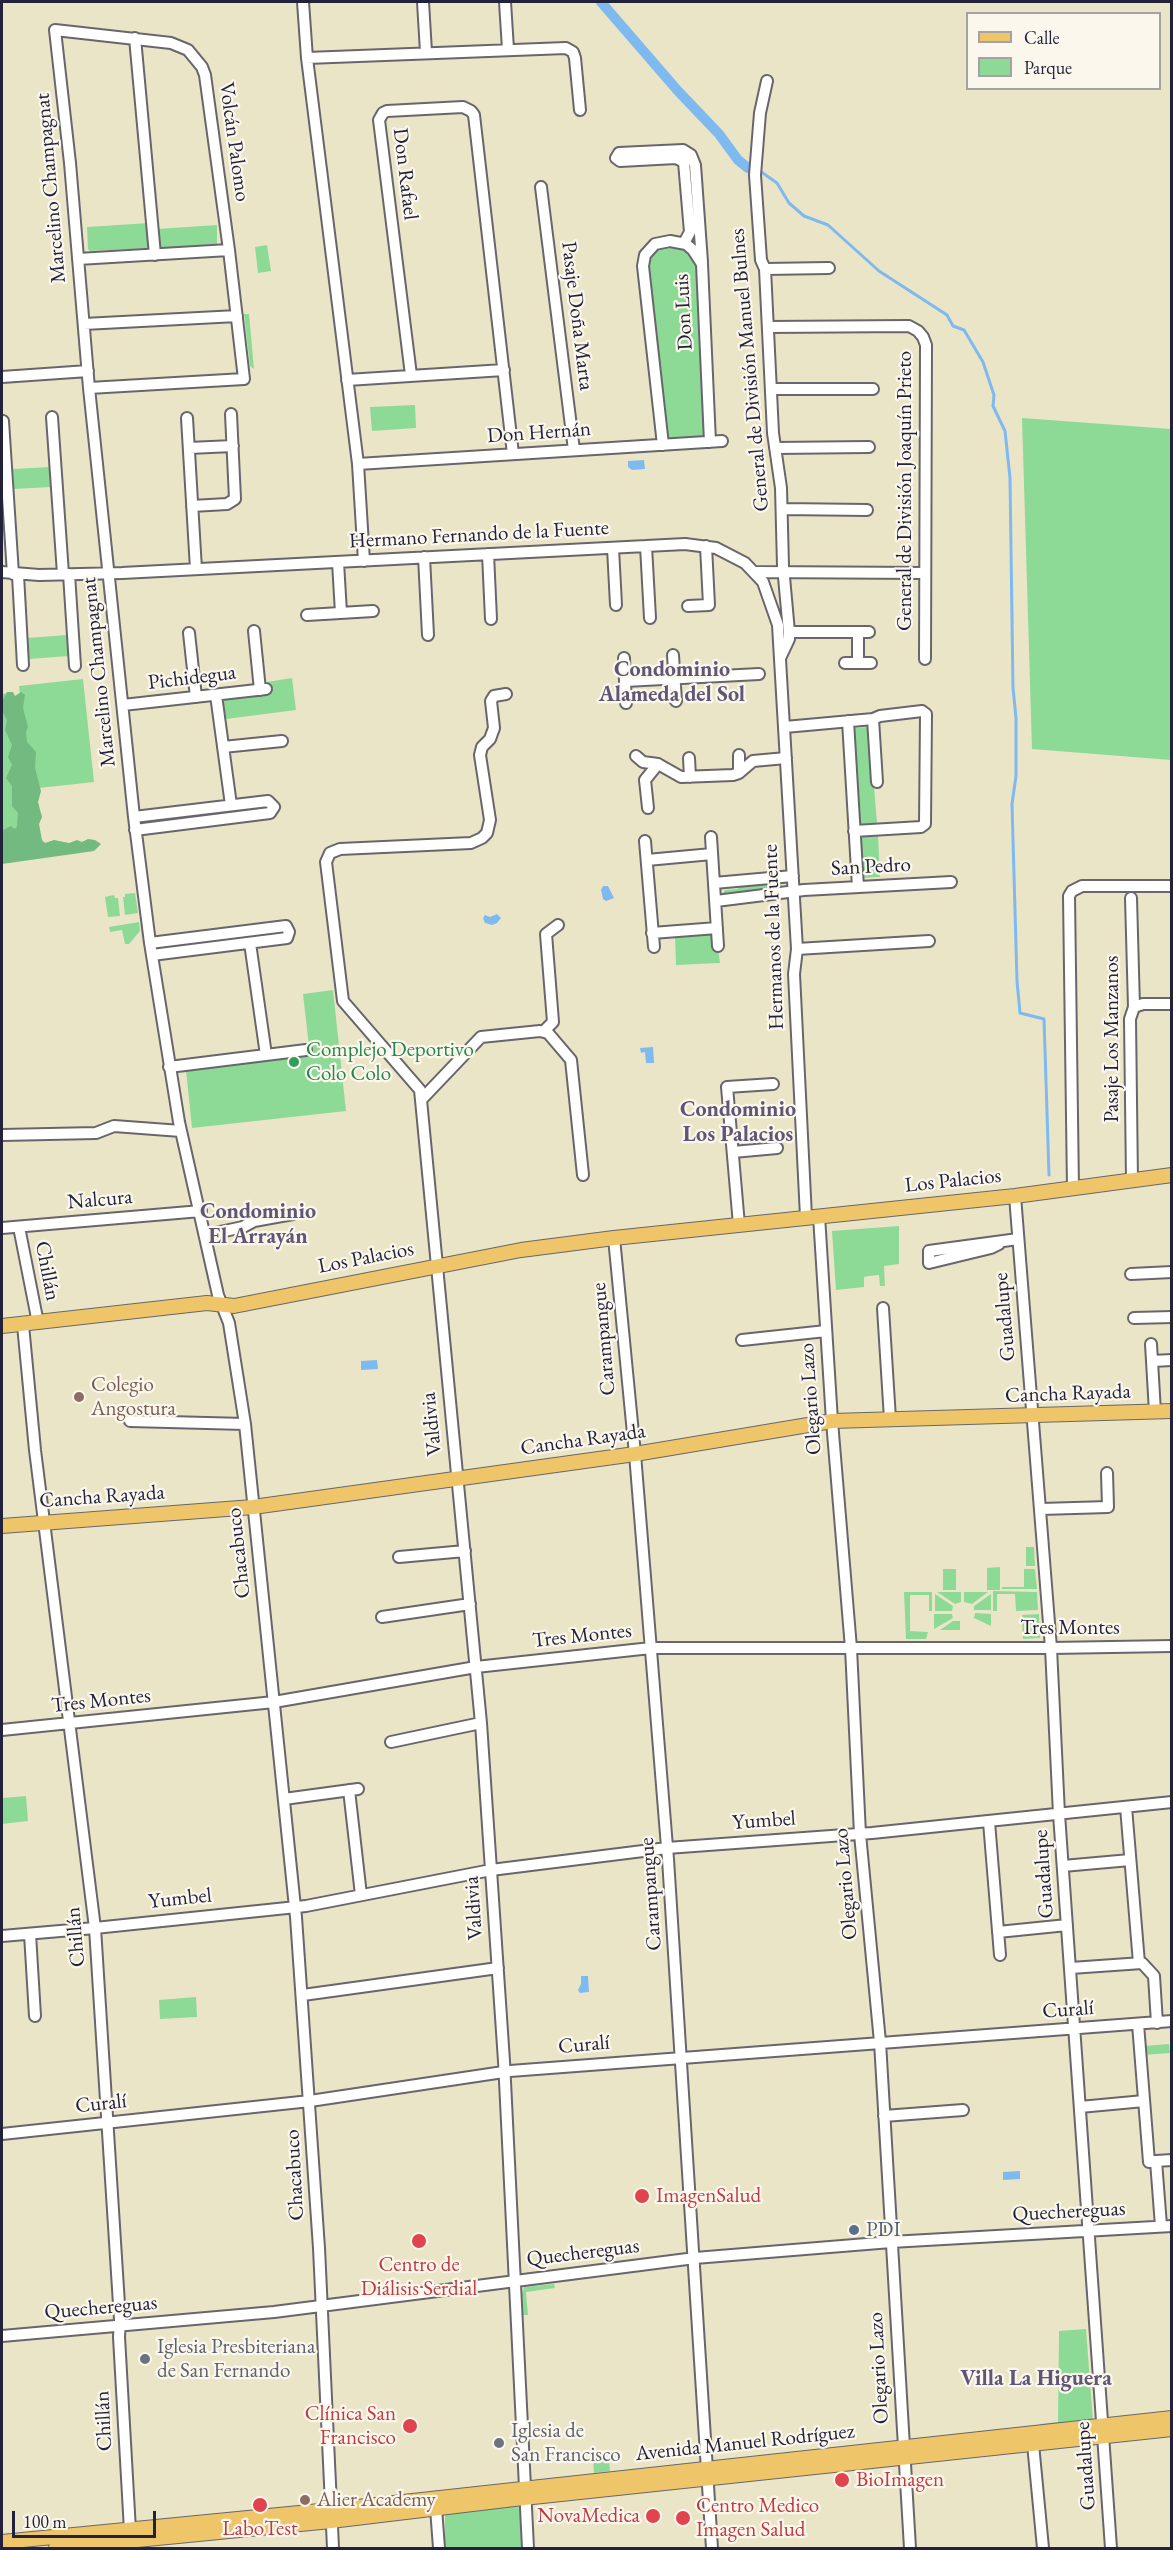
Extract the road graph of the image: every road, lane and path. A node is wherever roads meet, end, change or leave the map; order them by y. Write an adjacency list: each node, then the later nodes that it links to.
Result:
1 (303, 2): 8 (street)
2 (423, 2): 7 (street)
3 (505, 2): 6 (street)
4 (55, 30): 5 (street, Volcán Palomo); 17 (street, Marcelino Champagnat)
5 (135, 38): 15 (street, Volcán Palomo); 16 (street)
6 (508, 49): 7 (street); 10 (street)
7 (426, 52): 8 (street)
8 (307, 58): 28 (street)
9 (767, 81): 20 (street, General de División Manuel Bulnes)
10 (580, 110)
11 (541, 187): 43 (street, Pasaje Doña Marta)
12 (690, 225): 13 (street); 13 (street); 14 (street)
13 (700, 234): 18 (street)
14 (684, 243): 18 (street, Don Luis); 38 (street, Don Luis)
15 (229, 250): 16 (street); 21 (street, Volcán Palomo)
16 (155, 255): 17 (street)
17 (78, 259): 22 (street, Marcelino Champagnat)
18 (702, 264): 37 (street, Don Luis)
19 (829, 268): 20 (street)
20 (765, 269): 23 (street, General de División Manuel Bulnes)
21 (237, 316): 22 (street); 29 (street, Volcán Palomo)
22 (84, 324): 25 (street, Marcelino Champagnat)
23 (768, 327): 30 (street, General de División Manuel Bulnes); 61 (street, General de División Joaquín Prieto)
24 (504, 370): 26 (street); 26 (street, Don Rafael); 44 (street, Don Rafael)
25 (88, 371): 27 (street); 29 (street, Marcelino Champagnat)
26 (411, 375): 28 (street)
27 (2, 377)
28 (347, 380): 45 (street)
29 (89, 388): 60 (street, Marcelino Champagnat)
30 (771, 389): 31 (street); 42 (street, General de División Manuel Bulnes)
31 (873, 389)
32 (231, 414): 39 (street)
33 (52, 417): 63 (street)
34 (187, 418): 41 (street)
35 (3, 421): 62 (street)
36 (722, 441): 37 (street, Don Hernán)
37 (710, 442): 38 (street, Don Hernán)
38 (663, 445): 43 (street, Don Hernán)
39 (232, 446): 41 (street); 46 (street)
40 (869, 447): 42 (street)
41 (189, 448): 46 (street)
42 (775, 448): 47 (street, General de División Manuel Bulnes)
43 (574, 450): 44 (street, Don Hernán)
44 (513, 454): 45 (street, Don Hernán)
45 (358, 464): 54 (street)
46 (192, 506): 56 (street)
47 (782, 509): 48 (street); 59 (street, General de División Manuel Bulnes)
48 (867, 510)
49 (646, 546): 50 (street, Hermano Fernando de la Fuente); 51 (street, Hermano Fernando de la Fuente); 69 (street)
50 (706, 546): 58 (street, Hermano Fernando de la Fuente); 65 (street)
51 (613, 548): 52 (street, Hermano Fernando de la Fuente); 64 (street)
52 (488, 554): 53 (street, Hermano Fernando de la Fuente); 70 (street)
53 (424, 557): 54 (street, Hermano Fernando de la Fuente); 76 (street)
54 (364, 561): 55 (street, Hermano Fernando de la Fuente)
55 (338, 562): 56 (street, Hermano Fernando de la Fuente); 67 (street)
56 (196, 569): 60 (street, Hermano Fernando de la Fuente)
57 (2, 572): 62 (street, Hermano Fernando de la Fuente)
58 (756, 572): 59 (street); 78 (street, Hermano Fernando de la Fuente)
59 (784, 572): 61 (street); 72 (street, General de División Manuel Bulnes)
60 (108, 573): 63 (street, Hermano Fernando de la Fuente); 94 (street, Marcelino Champagnat)
61 (925, 573): 80 (street, General de División Joaquín Prieto)
62 (16, 574): 63 (street, Hermano Fernando de la Fuente); 84 (street)
63 (66, 574): 85 (street)
64 (616, 605)
65 (688, 606)
66 (373, 611): 67 (street)
67 (341, 613): 68 (street)
68 (307, 615)
69 (650, 618)
70 (491, 619)
71 (254, 631): 90 (street, Pichidegua)
72 (789, 632): 73 (street); 78 (street, General de División Manuel Bulnes)
73 (858, 632): 74 (street); 82 (street)
74 (870, 632)
75 (189, 633): 91 (street)
76 (428, 634)
77 (673, 655): 87 (street)
78 (781, 656): 86 (street, Hermanos de la Fuente)
79 (624, 658): 88 (street)
80 (925, 659)
81 (845, 663): 82 (street)
82 (858, 663): 83 (street)
83 (871, 663)
84 (23, 665)
85 (75, 666)
86 (782, 673): 87 (street); 97 (street, Hermanos de la Fuente)
87 (674, 678): 88 (street); 92 (street)
88 (625, 681): 93 (street)
89 (506, 694): 142 (street)
90 (216, 695): 91 (street, Pichidegua); 99 (street)
91 (196, 697): 94 (street, Pichidegua)
92 (676, 701)
93 (626, 703)
94 (123, 705): 110 (street, Marcelino Champagnat)
95 (873, 719): 96 (street); 107 (street); 112 (street)
96 (848, 721): 97 (street); 112 (street)
97 (785, 727): 103 (street, Hermanos de la Fuente)
98 (282, 741): 99 (street)
99 (223, 747): 108 (street)
100 (739, 755): 105 (street)
101 (636, 756): 104 (street)
102 (689, 758): 106 (street)
103 (786, 758): 105 (street); 117 (street, Hermanos de la Fuente)
104 (658, 764): 106 (street); 109 (street)
105 (739, 773): 106 (street)
106 (690, 777)
107 (877, 782)
108 (231, 805): 110 (street); 111 (street)
109 (648, 808)
110 (134, 817): 111 (street, Marcelino Champagnat)
111 (135, 830): 129 (street, Marcelino Champagnat)
112 (854, 831): 121 (street)
113 (711, 837): 115 (street)
114 (645, 841): 116 (street)
115 (712, 854): 116 (street); 119 (street)
116 (647, 860): 127 (street)
117 (793, 876): 119 (street); 122 (street, Hermanos de la Fuente)
118 (951, 882): 121 (street, San Pedro)
119 (714, 883): 124 (street)
120 (1172, 886): 150 (street)
121 (858, 887): 122 (street, San Pedro)
122 (794, 892): 124 (street, San Pedro); 133 (street, Hermanos de la Fuente)
123 (1131, 898): 136 (street, Pasaje Los Manzanos)
124 (716, 902): 126 (street)
125 (558, 925): 137 (street)
126 (717, 927): 127 (street); 131 (street)
127 (652, 933): 132 (street)
128 (929, 941): 133 (street)
129 (150, 943): 130 (street); 134 (street, Marcelino Champagnat)
130 (250, 943): 134 (street); 139 (street)
131 (718, 946)
132 (654, 947)
133 (797, 949): 154 (street, Hermanos de la Fuente)
134 (152, 955): 140 (street, Marcelino Champagnat)
135 (1172, 1004): 136 (street)
136 (1134, 1007): 149 (street, Pasaje Los Manzanos)
137 (544, 1031): 142 (street); 147 (street)
138 (306, 1050): 139 (street)
139 (266, 1055): 140 (street)
140 (169, 1067): 143 (street, Marcelino Champagnat)
141 (773, 1084): 146 (street)
142 (421, 1100): 162 (street, Valdivia)
143 (181, 1131): 144 (street); 152 (street, Marcelino Champagnat)
144 (2, 1136)
145 (777, 1148): 146 (street)
146 (732, 1152): 155 (street)
147 (583, 1175)
148 (1172, 1175): 149 (main road, Los Palacios)
149 (1132, 1181): 150 (main road, Los Palacios)
150 (1073, 1189): 151 (main road, Los Palacios)
151 (1015, 1196): 154 (main road, Los Palacios); 160 (street, Guadalupe)
152 (201, 1211): 156 (street, Nalcura); 158 (street, Marcelino Champagnat)
153 (293, 1214): 158 (street)
154 (813, 1217): 155 (main road, Los Palacios); 172 (street, Olegario Lazo)
155 (739, 1225): 159 (main road, Los Palacios)
156 (19, 1227): 157 (street, Nalcura); 169 (street, Chillán)
157 (2, 1228)
158 (206, 1235): 165 (street, Marcelino Champagnat)
159 (614, 1238): 162 (main road, Los Palacios); 184 (street, Carampangue)
160 (1018, 1239): 161 (street); 179 (street, Guadalupe)
161 (999, 1244): 161 (street)
162 (436, 1266): 165 (main road, Los Palacios); 186 (street, Valdivia)
163 (1172, 1272): 164 (street)
164 (1131, 1274)
165 (222, 1305): 169 (main road, Los Palacios); 183 (street, Chacabuco)
166 (884, 1308): 180 (street)
167 (1172, 1317): 168 (street)
168 (1134, 1318)
169 (38, 1323): 170 (main road, Los Palacios)
170 (23, 1325): 171 (main road, Los Palacios); 189 (street, Chillán)
171 (2, 1326)
172 (826, 1331): 173 (street); 182 (street, Olegario Lazo)
173 (742, 1340)
174 (1151, 1344): 176 (street)
175 (1172, 1360): 176 (street)
176 (1152, 1361): 178 (street)
177 (1172, 1411): 178 (main road, Cancha Rayada)
178 (1155, 1412): 179 (main road, Cancha Rayada)
179 (1032, 1416): 180 (main road, Cancha Rayada); 188 (street, Guadalupe)
180 (890, 1419): 182 (main road, Cancha Rayada)
181 (130, 1421): 183 (street)
182 (832, 1421): 184 (main road, Cancha Rayada); 197 (street, Olegario Lazo)
183 (245, 1424): 187 (street, Chacabuco)
184 (635, 1454): 186 (main road, Cancha Rayada); 196 (street, Carampangue)
185 (1107, 1473): 188 (street)
186 (458, 1479): 187 (main road, Cancha Rayada); 191 (street, Valdivia)
187 (253, 1507): 189 (main road, Cancha Rayada); 200 (street, Chacabuco)
188 (1041, 1509): 198 (street, Guadalupe)
189 (45, 1523): 190 (main road, Cancha Rayada); 202 (street, Chillán)
190 (2, 1526)
191 (465, 1551): 192 (street); 193 (street, Valdivia)
192 (399, 1557)
193 (470, 1604): 194 (street); 199 (street, Valdivia)
194 (382, 1617)
195 (1172, 1646): 198 (street, Tres Montes)
196 (651, 1648): 197 (street, Tres Montes); 199 (street, Tres Montes); 211 (street, Carampangue)
197 (851, 1648): 198 (street, Tres Montes); 210 (street, Olegario Lazo)
198 (1051, 1648): 208 (street, Guadalupe)
199 (477, 1667): 200 (street, Tres Montes); 201 (street, Valdivia)
200 (274, 1702): 202 (street, Tres Montes); 205 (street, Chacabuco)
201 (481, 1723): 204 (street); 214 (street, Valdivia)
202 (70, 1724): 203 (street, Tres Montes); 218 (street, Chillán)
203 (2, 1730)
204 (391, 1742)
205 (284, 1800): 215 (street); 216 (street, Chacabuco)
206 (1172, 1802): 207 (street, Yumbel)
207 (1126, 1807): 208 (street, Yumbel); 212 (street)
208 (1059, 1814): 209 (street, Yumbel); 213 (street, Guadalupe)
209 (988, 1822): 210 (street, Yumbel); 219 (street)
210 (860, 1834): 211 (street, Yumbel); 232 (street, Olegario Lazo)
211 (667, 1848): 214 (street, Yumbel); 233 (street, Carampangue)
212 (1131, 1860): 213 (street); 223 (street)
213 (1063, 1866): 217 (street, Guadalupe)
214 (491, 1870): 215 (street, Yumbel); 224 (street, Valdivia)
215 (361, 1895): 216 (street, Yumbel)
216 (296, 1906): 218 (street, Yumbel); 226 (street, Chacabuco)
217 (1067, 1925): 219 (street); 225 (street, Guadalupe)
218 (95, 1928): 220 (street, Yumbel); 240 (street, Chillán)
219 (999, 1932): 222 (street)
220 (30, 1934): 221 (street, Yumbel); 227 (street)
221 (2, 1936)
222 (1000, 1955)
223 (1140, 1963): 225 (street); 229 (street)
224 (498, 1968): 226 (street); 234 (street, Valdivia)
225 (1071, 1968): 231 (street, Guadalupe)
226 (303, 1995): 235 (street, Chacabuco)
227 (35, 2016)
228 (1172, 2021): 229 (street, Curalí)
229 (1157, 2023): 230 (street, Curalí)
230 (1138, 2024): 231 (street, Curalí); 236 (street)
231 (1075, 2029): 232 (street, Curalí); 237 (street, Guadalupe)
232 (880, 2042): 233 (street, Curalí); 239 (street, Olegario Lazo)
233 (682, 2057): 234 (street, Curalí); 247 (street, Carampangue)
234 (504, 2072): 235 (street, Curalí); 248 (street, Valdivia)
235 (310, 2101): 240 (street, Curalí); 249 (street, Chacabuco)
236 (1144, 2101): 237 (street); 243 (street)
237 (1080, 2107): 245 (street, Guadalupe)
238 (963, 2110): 239 (street)
239 (884, 2116): 246 (street, Olegario Lazo)
240 (108, 2122): 241 (street, Curalí); 250 (street, Chillán)
241 (2, 2134)
242 (1172, 2160): 243 (street)
243 (1156, 2161): 244 (street)
244 (1166, 2226): 245 (street, Quechereguas)
245 (1088, 2229): 246 (street, Quechereguas); 254 (street, Guadalupe)
246 (891, 2242): 247 (street, Quechereguas); 256 (street, Olegario Lazo)
247 (694, 2259): 248 (street, Quechereguas); 257 (street, Carampangue)
248 (516, 2281): 249 (street, Quechereguas); 258 (street, Valdivia)
249 (321, 2307): 250 (street, Quechereguas); 260 (street, Chacabuco)
250 (120, 2327): 251 (street, Quechereguas); 261 (street, Chillán)
251 (2, 2336)
252 (1172, 2418): 254 (main road, Avenida Manuel Rodríguez)
253 (1172, 2429): 254 (main road, Avenida Manuel Rodríguez)
254 (1103, 2430): 255 (main road, Avenida Manuel Rodríguez); 256 (main road, Avenida Manuel Rodríguez); 270 (street, Guadalupe)
255 (1034, 2444): 256 (main road, Avenida Manuel Rodríguez); 269 (street)
256 (903, 2452): 257 (main road, Avenida Manuel Rodríguez); 268 (street, Olegario Lazo)
257 (706, 2473): 258 (main road, Avenida Manuel Rodríguez); 267 (street, Carampangue)
258 (524, 2493): 259 (main road, Avenida Manuel Rodríguez); 260 (main road, Avenida Manuel Rodríguez); 266 (street, Valdivia)
259 (436, 2508): 260 (main road, Avenida Manuel Rodríguez); 265 (street)
260 (331, 2516): 261 (main road, Avenida Manuel Rodríguez); 264 (street, Chacabuco)
261 (131, 2539): 262 (main road, Avenida Manuel Rodríguez); 263 (main road, Avenida Manuel Rodríguez)
262 (2, 2542)
263 (56, 2548)
264 (333, 2548)
265 (439, 2548)
266 (528, 2548)
267 (712, 2548)
268 (910, 2548)
269 (1043, 2548)
270 (1112, 2548)

